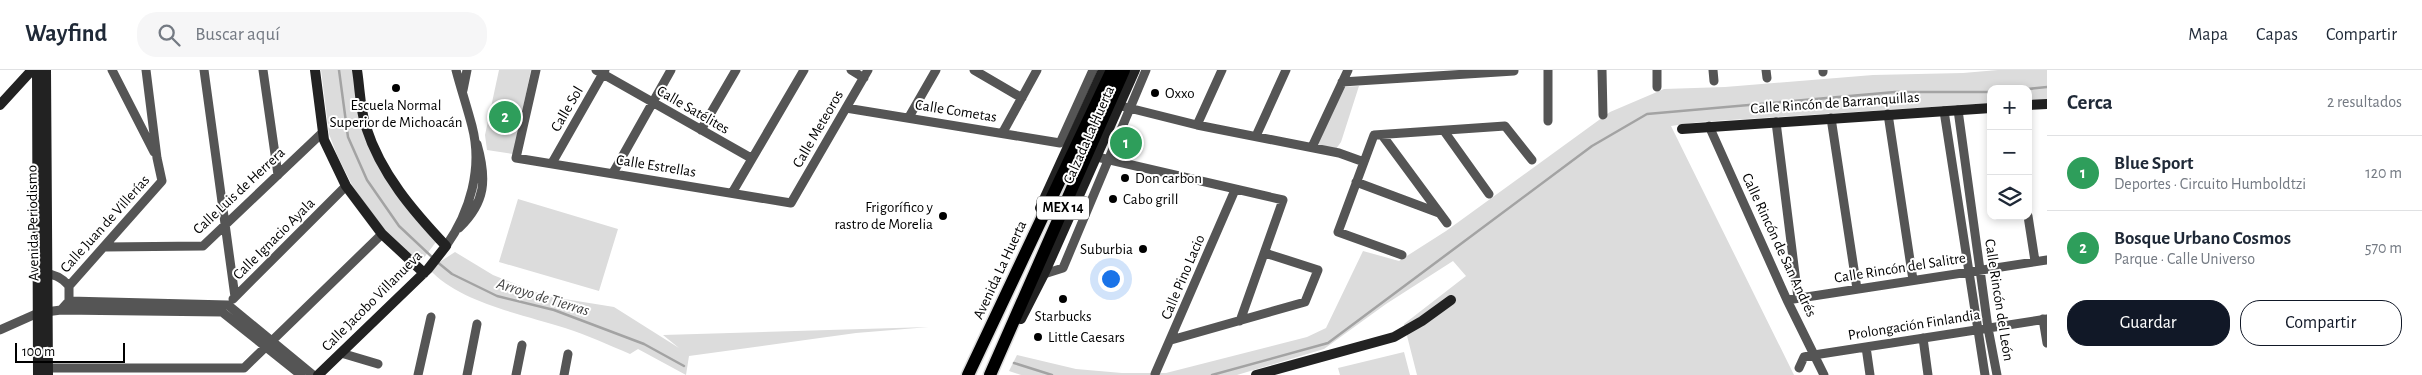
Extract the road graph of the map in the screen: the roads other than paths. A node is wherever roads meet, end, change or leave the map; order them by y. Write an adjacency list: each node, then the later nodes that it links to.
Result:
1 (32, 70): 40 (street)
2 (37, 70): 92 (street, Avenida Periodismo)
3 (46, 70): 92 (street, Avenida Periodismo)
4 (112, 70): 64 (street, Calle Juan de Villerías)
5 (146, 70): 64 (street)
6 (204, 70): 81 (street)
7 (263, 70): 71 (street)
8 (315, 70): 58 (street)
9 (357, 70): 84 (street)
10 (456, 70): 35 (street)
11 (467, 70): 35 (street)
12 (536, 70): 69 (street, Calle Estrellas)
13 (671, 70): 37 (street)
14 (736, 70): 56 (street)
15 (804, 70): 65 (street)
16 (851, 70): 30 (street)
17 (936, 70): 49 (street)
18 (974, 70): 36 (street)
19 (1037, 70): 36 (street)
20 (1146, 70): 42 (street, Calzada La Huerta)
21 (1222, 70): 53 (street)
22 (1286, 70): 61 (street)
23 (1348, 70): 33 (street)
24 (1548, 70): 51 (street)
25 (1602, 70): 48 (street)
26 (1656, 70): 34 (street)
27 (1713, 70): 32 (street)
28 (602, 71): 37 (street, Calle Satélites); 69 (street, Calle Sol)
29 (1514, 71): 33 (street)
30 (866, 74): 43 (street, Calle Meteoros)
31 (1114, 75): 38 (main road, Avenida La Huerta / MEX 14); 59 (street, Calle Cometas); 102 (street, Calzada La Huerta)
32 (1714, 81)
33 (1342, 82): 62 (street)
34 (1658, 87)
35 (462, 95): 84 (street)
36 (1022, 98): 59 (street)
37 (652, 102): 56 (street, Calle Satélites); 70 (street)
38 (1109, 102): 42 (street); 63 (street, Calzada La Huerta); 102 (main road, Avenida La Huerta / MEX 14); 118 (main road, Avenida La Huerta / MEX 14)
39 (2047, 104): 41 (street)
40 (0, 105)
41 (2032, 105)
42 (1130, 107): 53 (street); 67 (street, Calzada La Huerta)
43 (846, 108): 49 (street, Calle Cometas); 77 (street, Calle Meteoros)
44 (1987, 108): 46 (street, Calle Rincón de Barranquillas)
45 (1944, 110): 46 (street, Calle Rincón de Barranquillas); 47 (street, Calle Rincón de Barranquillas); 91 (street, Calle Rincón del León)
46 (1958, 110): 89 (street, Calle Rincón del León)
47 (1888, 114): 50 (street, Calle Rincón de Barranquillas); 94 (street)
48 (1603, 115)
49 (909, 118): 59 (street, Calle Cometas)
50 (1831, 118): 52 (street, Calle Rincón de Barranquillas); 96 (street)
51 (1548, 121)
52 (1776, 122): 54 (street, Calle Rincón de Barranquillas); 98 (street)
53 (1197, 125): 61 (street)
54 (1709, 126): 55 (street, Calle Rincón de Barranquillas); 100 (street, Calle Rincón de San Andrés)
55 (1682, 128)
56 (701, 130): 65 (street, Calle Satélites)
57 (1444, 131): 60 (street); 66 (street); 76 (street)
58 (323, 132): 71 (street, Calle Luis de Herrera); 73 (street)
59 (1002, 132)
60 (1382, 135): 68 (street); 78 (street)
61 (1256, 136): 62 (street)
62 (1312, 147): 68 (street)
63 (1097, 157): 67 (street); 93 (street, Calzada La Huerta)
64 (157, 158): 83 (street, Calle Juan de Villerías)
65 (751, 158): 75 (street)
66 (1532, 160)
67 (1107, 161): 74 (street); 93 (street, Calzada La Huerta)
68 (1364, 162): 72 (street)
69 (552, 163): 70 (street, Calle Estrellas)
70 (613, 173): 75 (street, Calle Estrellas)
71 (278, 175): 81 (street, Calle Luis de Herrera)
72 (1356, 182): 78 (street); 86 (street)
73 (346, 186): 82 (street); 97 (street, Calle Ignacio Ayala)
74 (1235, 190): 85 (street); 114 (street, Calle Pino Lacio)
75 (732, 193): 77 (street, Calle Estrellas)
76 (1489, 194)
77 (791, 203)
78 (1439, 213): 80 (street)
79 (2029, 220): 88 (street)
80 (1447, 223)
81 (225, 225): 83 (street, Calle Luis de Herrera); 97 (street)
82 (382, 234): 90 (street); 115 (street)
83 (105, 247): 95 (street, Calle Juan de Villerías)
84 (444, 249): 90 (street, Calle Jacobo Villanueva)
85 (1265, 253): 108 (street); 108 (street)
86 (1402, 255)
87 (2047, 260): 88 (street, Calle Rincón del Salitre)
88 (2036, 261): 89 (street, Calle Rincón del Salitre)
89 (1980, 270): 91 (street, Calle Rincón del Salitre); 110 (street, Calle Rincón del León)
90 (426, 271): 120 (street, Calle Jacobo Villanueva)
91 (1969, 272): 94 (street, Calle Rincón del Salitre); 112 (street, Calle Rincón del León)
92 (43, 274): 95 (street, Calle Juan de Villerías); 105 (street, Avenida Periodismo)
93 (1044, 274): 118 (street, Calzada La Huerta)
94 (1913, 280): 96 (street, Calle Rincón del Salitre)
95 (69, 286): 101 (street, Calle Juan de Villerías)
96 (1857, 289): 98 (street, Calle Rincón del Salitre)
97 (235, 297): 103 (street, Calle Ignacio Ayala)
98 (1798, 298): 100 (street, Calle Rincón del Salitre)
99 (1451, 300): 137 (street)
100 (1787, 300): 122 (street, Calle Rincón de San Andrés)
101 (69, 301): 103 (street); 104 (street)
102 (1000, 307): 136 (main road, Avenida La Huerta / MEX 14)
103 (225, 308): 104 (street); 115 (street)
104 (61, 310): 105 (street)
105 (43, 313): 111 (street); 125 (street, Avenida Periodismo); 128 (street, Avenida Periodismo)
106 (430, 317): 132 (street)
107 (2045, 319): 110 (street, Prolongación Finlandia); 116 (street)
108 (1240, 321): 114 (street)
109 (477, 324): 133 (street)
110 (1988, 328): 112 (street, Prolongación Finlandia); 142 (street, Calle Rincón del León)
111 (0, 330)
112 (1977, 330): 113 (street, Prolongación Finlandia); 141 (street, Calle Rincón del León)
113 (1922, 338): 119 (street, Prolongación Finlandia); 140 (street)
114 (1171, 340): 127 (street, Calle Pino Lacio)
115 (269, 343): 125 (street); 129 (street); 130 (street)
116 (2047, 343)
117 (522, 345): 134 (street)
118 (1002, 345): 126 (main road, Avenida La Huerta / MEX 14)
119 (1866, 347): 122 (street, Prolongación Finlandia); 139 (street)
120 (341, 353): 123 (street); 131 (street, Calle Jacobo Villanueva)
121 (568, 354): 135 (street)
122 (1814, 355): 124 (street); 138 (street, Calle Rincón de San Andrés)
123 (378, 364)
124 (1799, 368)
125 (48, 372)
126 (992, 374)
127 (1155, 374)
128 (38, 375)
129 (301, 375)
130 (313, 375)
131 (318, 375)
132 (418, 375)
133 (468, 375)
134 (516, 375)
135 (564, 375)
136 (968, 375)
137 (1256, 375)
138 (1824, 375)
139 (1870, 375)
140 (1928, 375)
141 (1985, 375)
142 (1997, 375)

